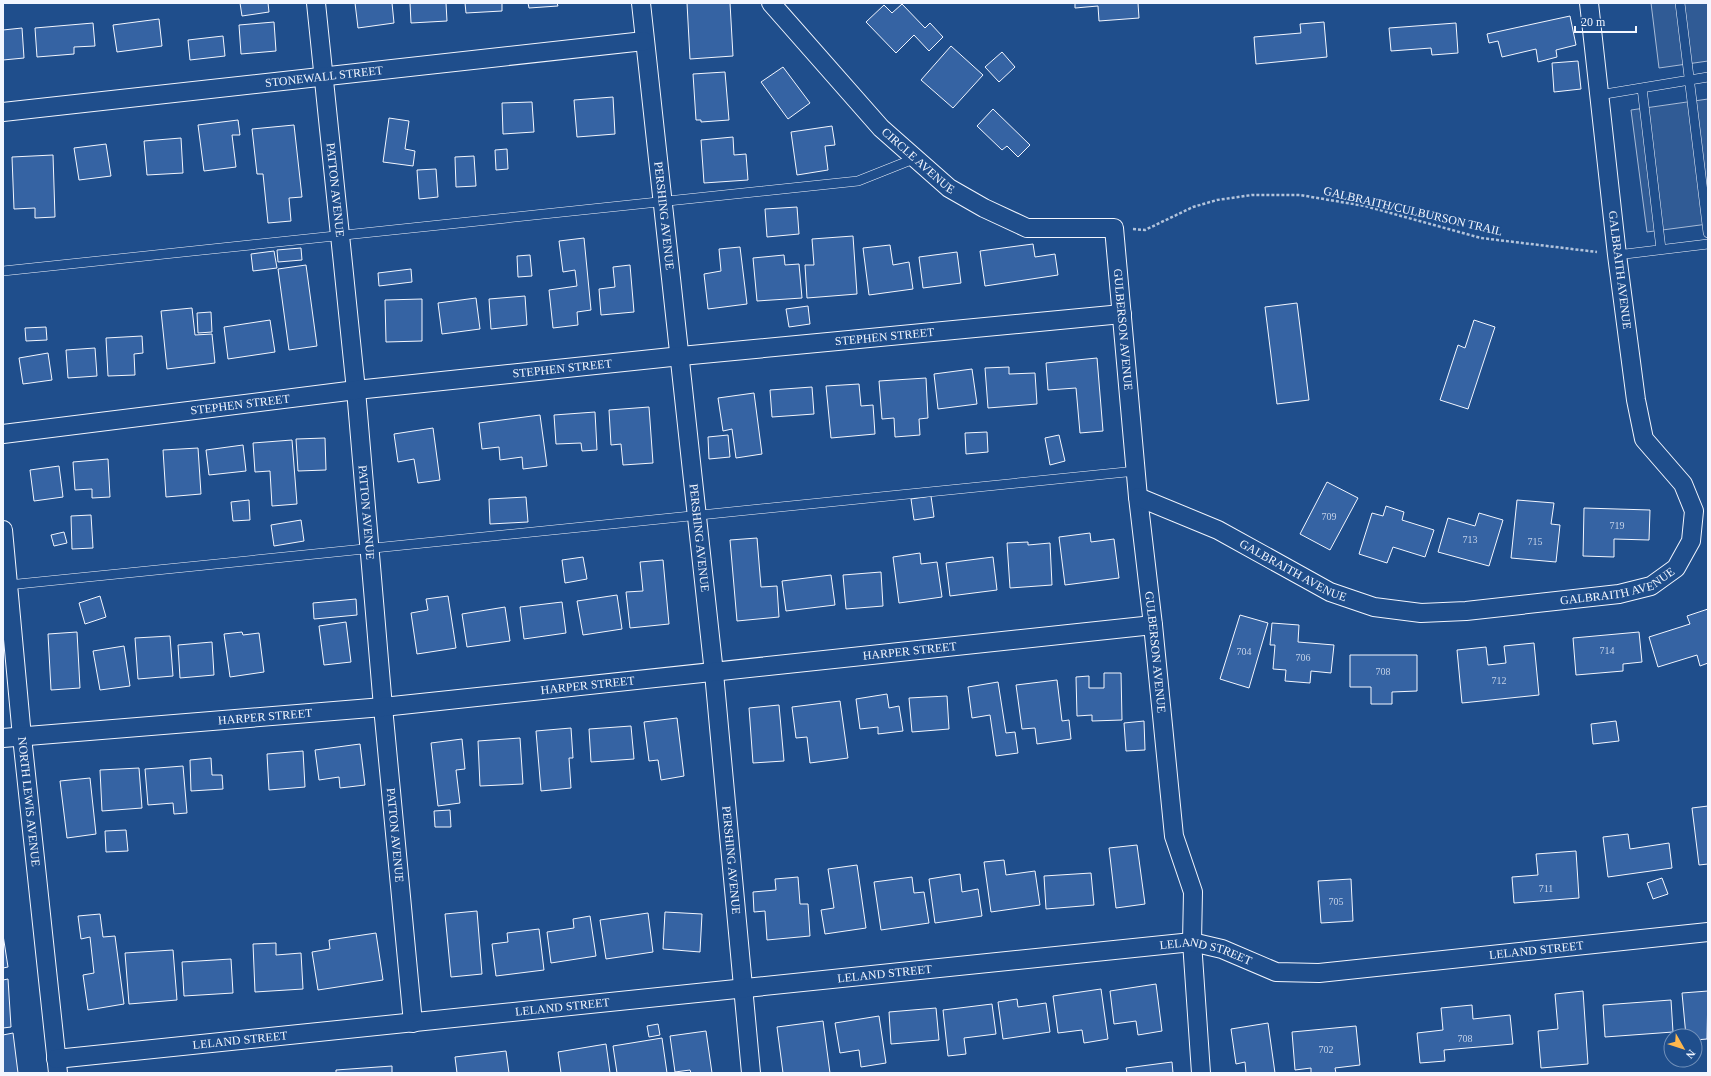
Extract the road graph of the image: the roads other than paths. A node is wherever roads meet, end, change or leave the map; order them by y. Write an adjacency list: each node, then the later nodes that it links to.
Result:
1 (316, 3): 8 (street, PATTON AVENUE)
2 (641, 3): 6 (street, PERSHING AVENUE)
3 (771, 3): 13 (street, CIRCLE AVENUE)
4 (1588, 3): 11 (street, GALBRAITH AVENUE)
5 (1680, 3): 9 (lane)
6 (644, 42): 8 (street, STONEWALL STREET); 14 (street, PERSHING AVENUE)
7 (1708, 77): 9 (lane)
8 (323, 78): 12 (street, STONEWALL STREET); 17 (street, PATTON AVENUE)
9 (1689, 80): 10 (lane); 16 (lane)
10 (1642, 88): 11 (lane); 19 (lane)
11 (1599, 95): 20 (street, GALBRAITH AVENUE)
12 (3, 112)
13 (916, 158): 14 (lane); 15 (street, CIRCLE AVENUE)
14 (663, 201): 17 (lane); 23 (street, PERSHING AVENUE)
15 (1114, 228): 22 (street, GULBERSON AVENUE)
16 (1708, 233)
17 (339, 235): 21 (lane); 24 (street, PATTON AVENUE)
18 (1708, 244): 19 (lane)
19 (1661, 250): 20 (lane)
20 (1617, 255): 27 (street, GALBRAITH AVENUE)
21 (3, 271)
22 (1122, 314): 23 (street, STEPHEN STREET); 26 (street, GULBERSON AVENUE)
23 (681, 356): 24 (street, STEPHEN STREET); 28 (street, PERSHING AVENUE)
24 (356, 390): 25 (street, STEPHEN STREET); 30 (street, PATTON AVENUE)
25 (3, 434)
26 (1136, 471): 27 (street, GULBERSON AVENUE); 28 (lane)
27 (1138, 497): 32 (street, GULBERSON AVENUE)
28 (698, 515): 30 (lane); 33 (street, PERSHING AVENUE)
29 (3, 530): 31 (street, NORTH LEWIS AVENUE)
30 (369, 548): 31 (lane); 34 (street, PATTON AVENUE)
31 (8, 585): 35 (street, NORTH LEWIS AVENUE)
32 (1153, 625): 33 (street, HARPER STREET); 38 (street, GULBERSON AVENUE)
33 (714, 672): 34 (street, HARPER STREET); 39 (street, PERSHING AVENUE)
34 (383, 707): 35 (street, HARPER STREET); 40 (street, PATTON AVENUE)
35 (22, 737): 36 (street, HARPER STREET); 41 (street, NORTH LEWIS AVENUE)
36 (3, 738)
37 (1708, 932): 38 (street, LELAND STREET)
38 (1192, 942): 39 (street, LELAND STREET); 43 (street, GULBERSON AVENUE)
39 (742, 989): 40 (street, LELAND STREET); 42 (street, PERSHING AVENUE)
40 (413, 1023): 41 (street, LELAND STREET)
41 (57, 1066)
42 (751, 1073)
43 (1201, 1073)

